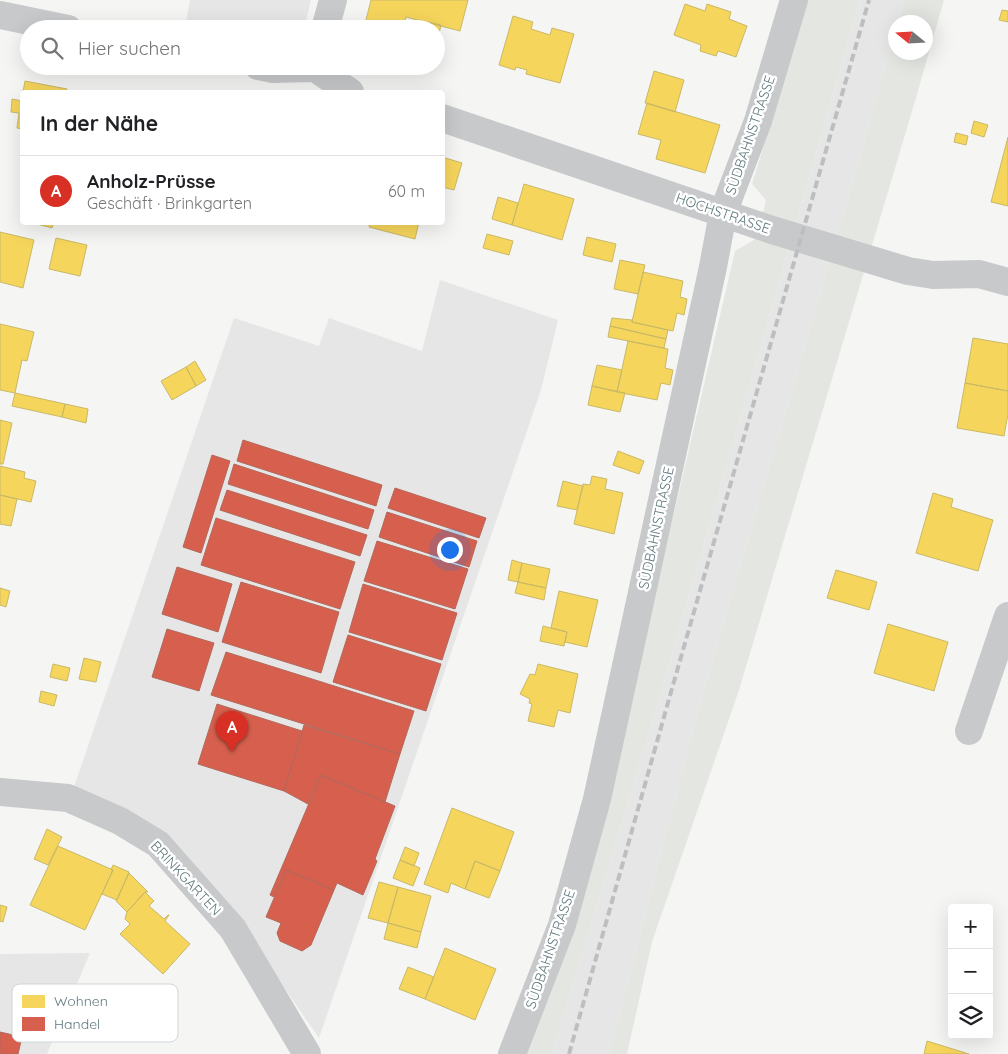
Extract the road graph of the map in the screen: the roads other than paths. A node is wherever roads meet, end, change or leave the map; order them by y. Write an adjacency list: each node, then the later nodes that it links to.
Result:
1 (333, 0): 5 (street)
2 (794, 0): 9 (street, SÜDBAHNSTRASSE)
3 (0, 15): 4 (street)
4 (24, 20)
5 (328, 20)
6 (326, 75): 7 (street)
7 (347, 90)
8 (445, 119): 9 (street, HOCHSTRASSE)
9 (723, 213): 10 (street, HOCHSTRASSE); 15 (street, SÜDBAHNSTRASSE)
10 (1008, 282)
11 (1008, 616): 12 (street)
12 (969, 731)
13 (0, 792): 14 (street, BRINKGARTEN)
14 (307, 1054)
15 (512, 1054)

